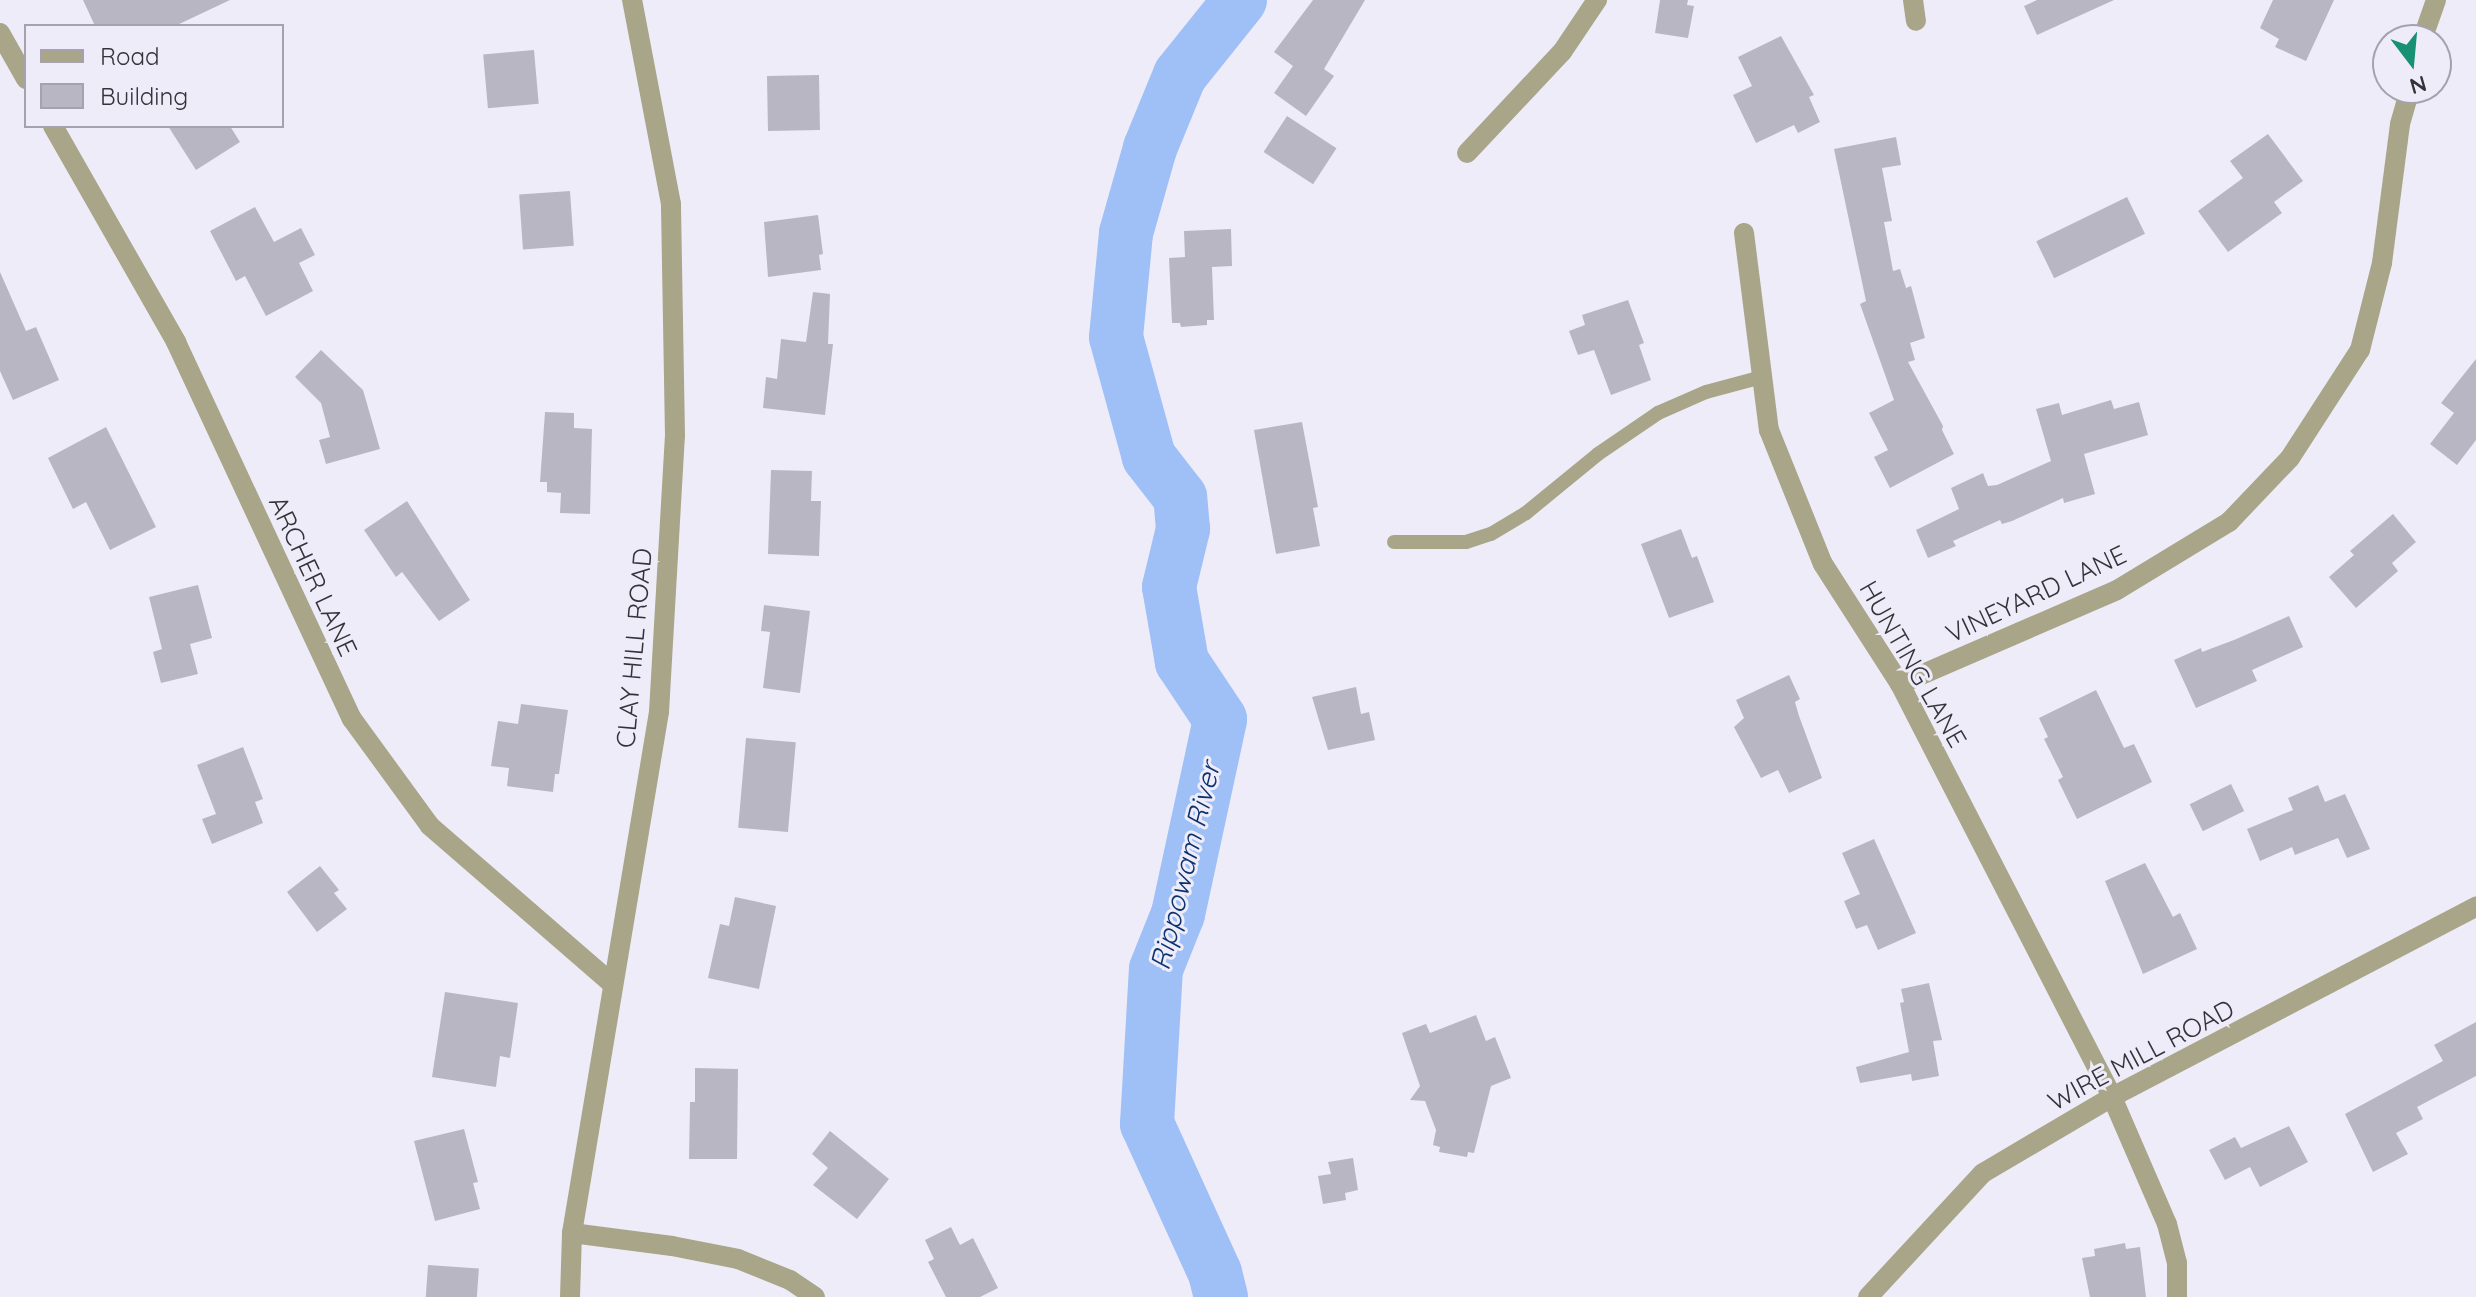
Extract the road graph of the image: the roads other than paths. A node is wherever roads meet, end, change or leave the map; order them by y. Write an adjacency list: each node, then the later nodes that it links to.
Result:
1 (632, 0): 17 (street, CLAY HILL ROAD)
2 (1597, 0): 11 (street)
3 (1913, 0): 5 (street)
4 (2436, 0): 6 (street)
5 (1916, 21)
6 (2428, 24)
7 (0, 33): 8 (street)
8 (24, 75)
9 (2406, 104): 15 (street, VINEYARD LANE)
10 (54, 128): 17 (street, ARCHER LANE)
11 (1467, 153)
12 (1744, 233): 13 (street, HUNTING LANE)
13 (1762, 377): 14 (lane); 15 (street, HUNTING LANE)
14 (1394, 542)
15 (1900, 684): 18 (street, HUNTING LANE)
16 (2476, 907): 18 (street, WIRE MILL ROAD)
17 (611, 983): 19 (street, CLAY HILL ROAD)
18 (2112, 1097): 22 (street, WIRE MILL ROAD); 23 (street, HUNTING LANE)
19 (572, 1233): 20 (street, CLAY HILL ROAD); 21 (street)
20 (570, 1297)
21 (815, 1297)
22 (1868, 1297)
23 (2177, 1297)

